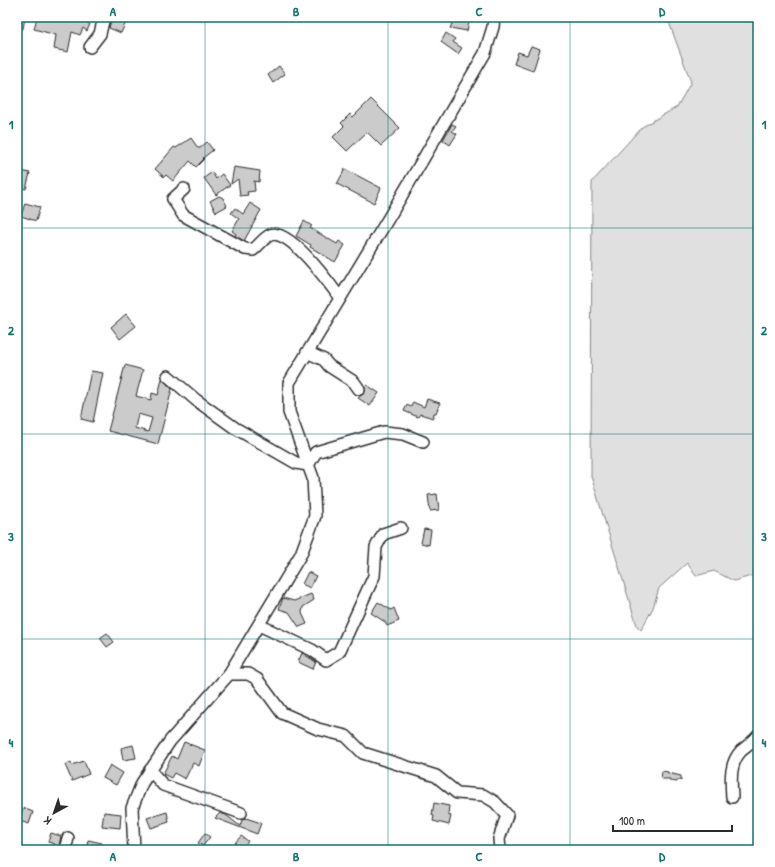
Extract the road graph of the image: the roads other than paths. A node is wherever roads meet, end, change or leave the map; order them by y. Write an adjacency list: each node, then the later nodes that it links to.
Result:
1 (104, 17): 3 (street)
2 (494, 17): 5 (street)
3 (90, 47)
4 (184, 189): 5 (street)
5 (340, 298): 6 (street)
6 (307, 352): 8 (street); 10 (street)
7 (168, 376): 10 (street)
8 (359, 389)
9 (423, 442): 10 (street)
10 (308, 465): 12 (street)
11 (401, 528): 12 (street)
12 (259, 625): 13 (street)
13 (229, 674): 15 (street); 21 (street)
14 (758, 736): 16 (street)
15 (150, 770): 17 (street); 20 (street)
16 (732, 797)
17 (242, 813)
18 (68, 838): 19 (street)
19 (65, 850)
20 (134, 850)
21 (500, 850)

